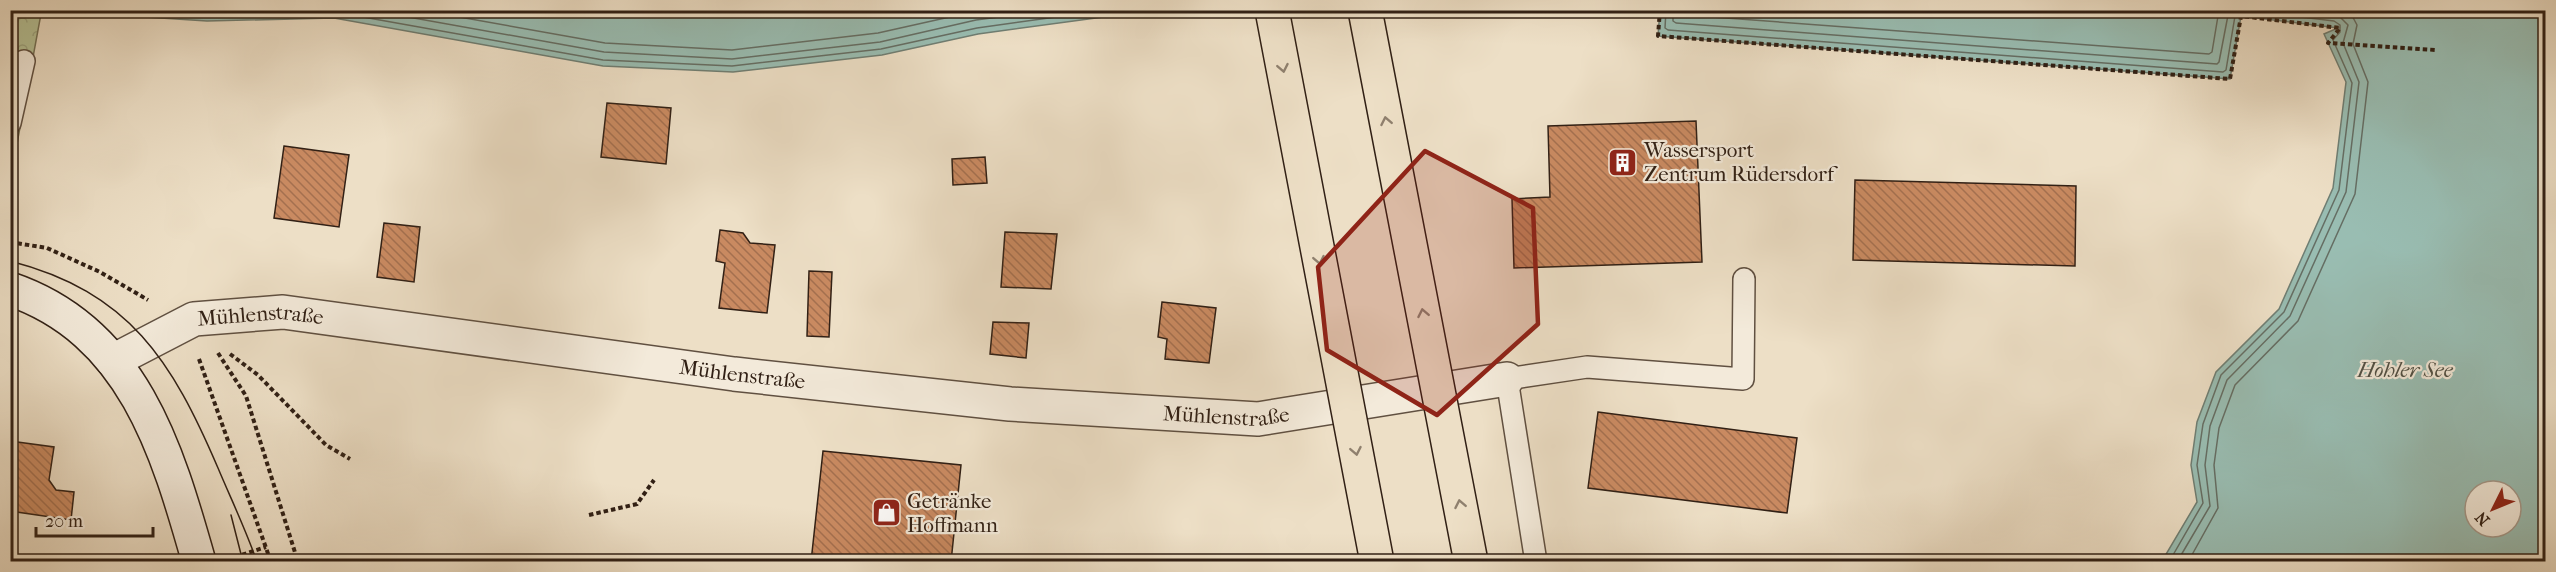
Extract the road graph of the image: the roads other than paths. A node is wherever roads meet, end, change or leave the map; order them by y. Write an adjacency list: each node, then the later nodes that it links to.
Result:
1 (1272, 10): 10 (highway, one-way to 10, bridge)
2 (1365, 10): 11 (highway, one-way to 2, bridge)
3 (24, 61): 4 (lane)
4 (10, 123)
5 (1744, 279): 8 (lane)
6 (10, 289): 7 (street)
7 (113, 361): 8 (street, Mühlenstraße); 9 (street)
8 (1507, 379): 12 (lane)
9 (215, 560)
10 (1377, 561)
11 (1471, 561)
12 (1536, 561)

